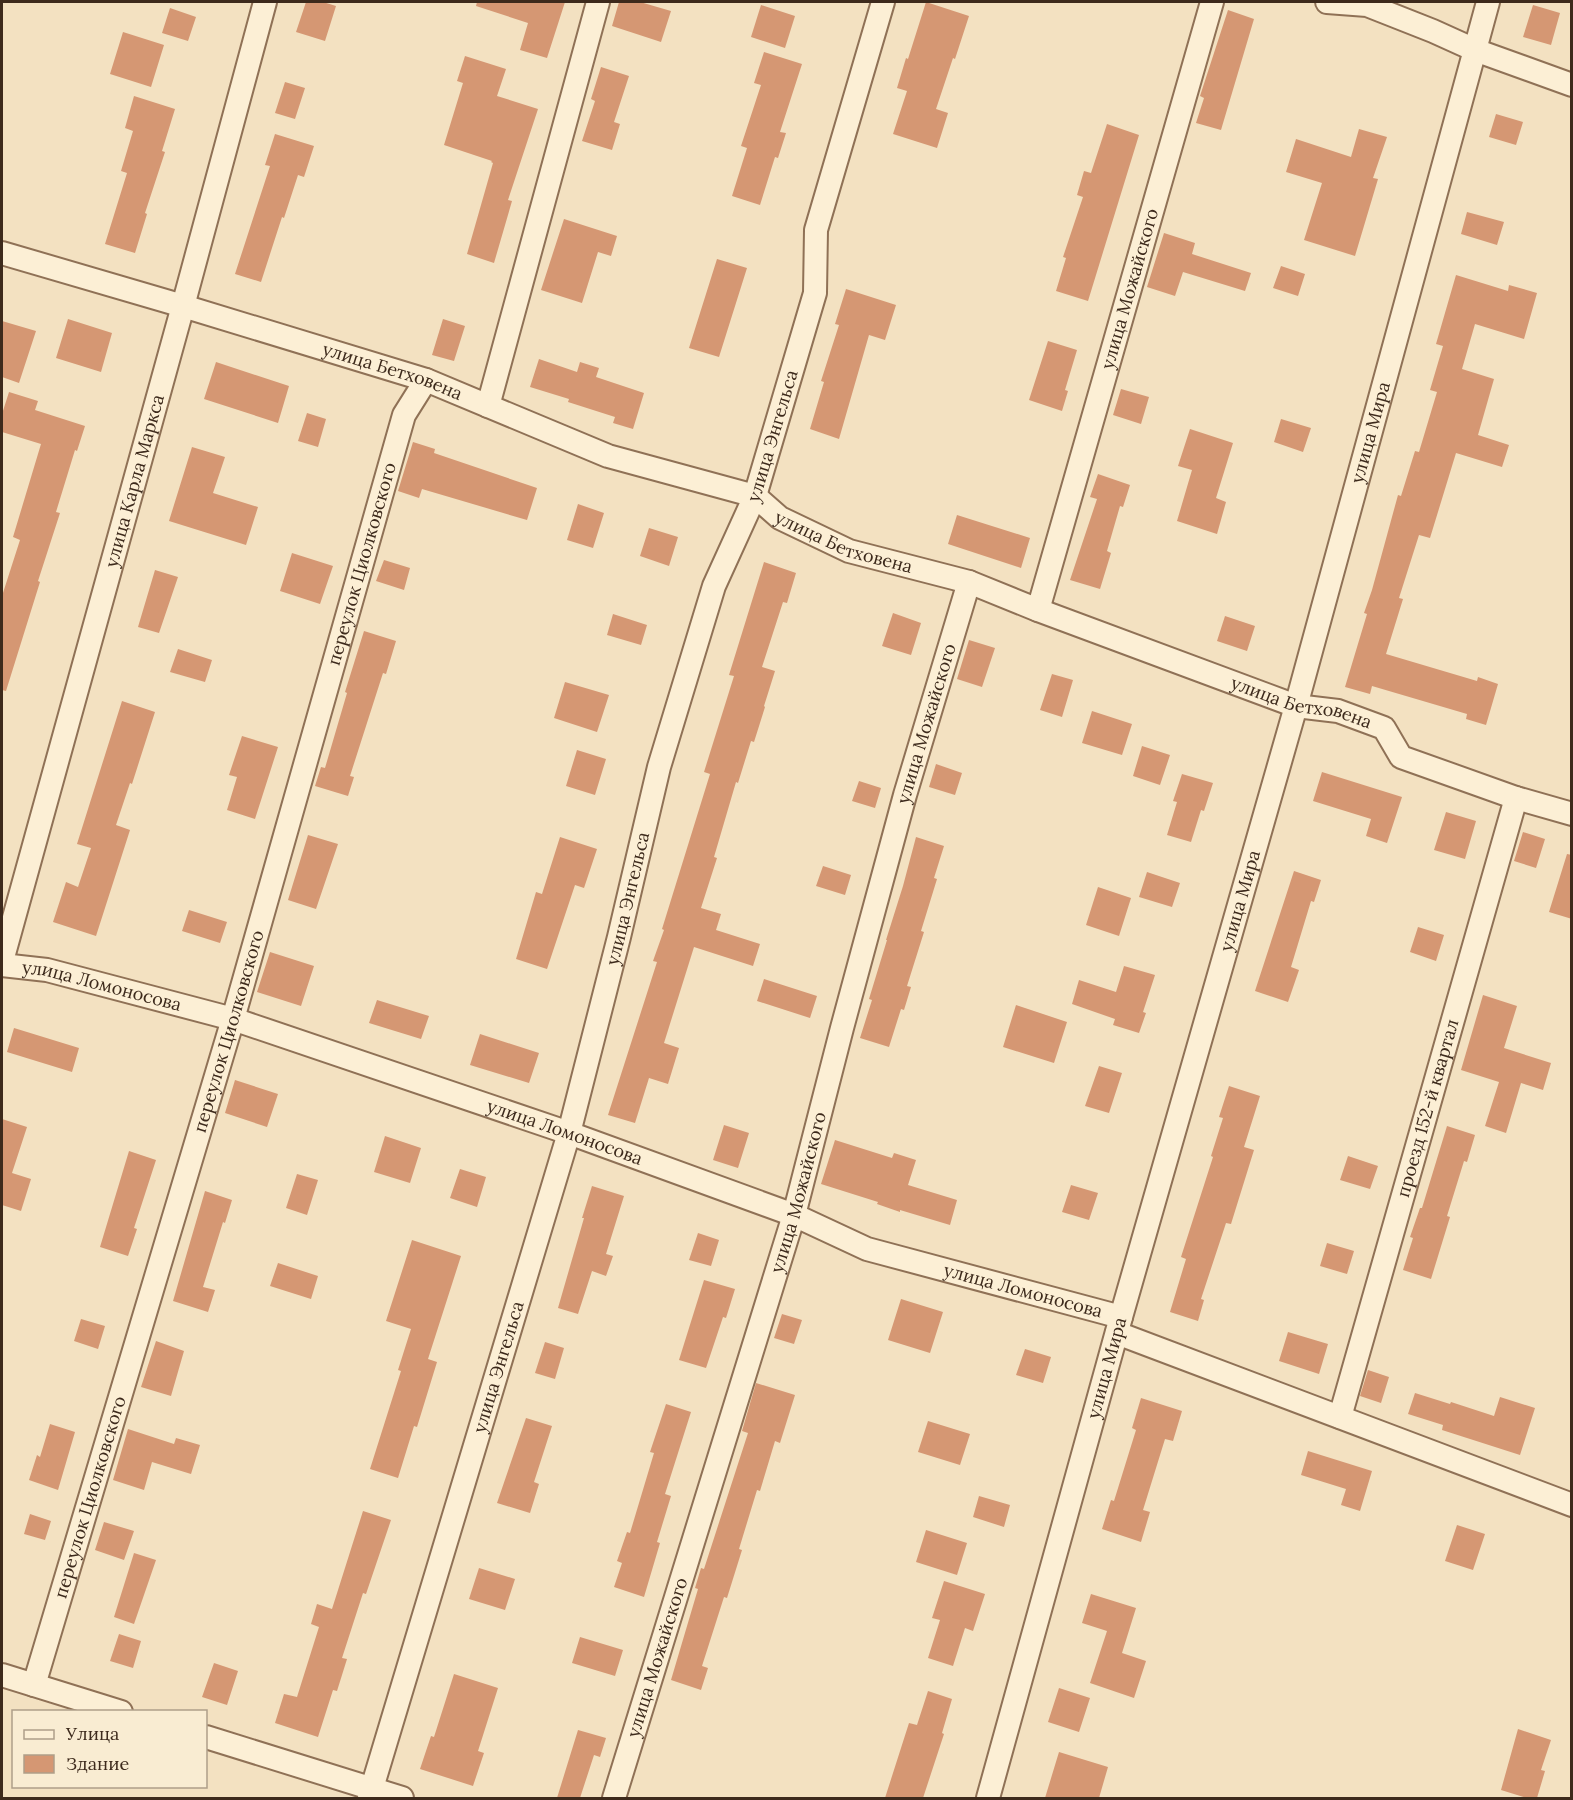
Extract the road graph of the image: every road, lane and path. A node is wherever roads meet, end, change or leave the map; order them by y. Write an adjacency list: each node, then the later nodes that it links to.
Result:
1 (265, 2): 10 (street, улица Карла Маркса)
2 (598, 2): 12 (street)
3 (883, 2): 13 (street, улица Энгельса)
4 (1212, 2): 15 (street, улица Можайского)
5 (1327, 2): 7 (street)
6 (1488, 2): 7 (street, улица Мира)
7 (1475, 50): 8 (street); 16 (street, улица Мира)
8 (1572, 85)
9 (2, 253): 10 (street, улица Бетховена)
10 (183, 306): 11 (street, улица Бетховена); 19 (street, улица Карла Маркса)
11 (426, 380): 12 (street, улица Бетховена); 21 (street, переулок Циолковского)
12 (488, 406): 13 (street, улица Бетховена)
13 (755, 496): 14 (street, улица Бетховена); 22 (street, улица Энгельса)
14 (969, 582): 15 (street, улица Бетховена); 23 (street, улица Можайского)
15 (1038, 610): 16 (street, улица Бетховена)
16 (1296, 706): 17 (street, улица Бетховена); 24 (street, улица Мира)
17 (1516, 798): 18 (street, улица Бетховена); 25 (street, проезд 152-й квартал)
18 (1572, 814)
19 (2, 961)
20 (2, 965): 21 (street, улица Ломоносова)
21 (233, 1019): 22 (street, улица Ломоносова); 28 (street, переулок Циолковского)
22 (569, 1132): 23 (street, улица Ломоносова); 31 (street, улица Энгельса)
23 (794, 1215): 24 (street, улица Ломоносова); 33 (street, улица Можайского)
24 (1119, 1325): 25 (street, улица Ломоносова); 34 (street, улица Мира)
25 (1340, 1417): 26 (street, улица Ломоносова)
26 (1572, 1505)
27 (2, 1675): 28 (street)
28 (34, 1685): 29 (street)
29 (115, 1710)
30 (207, 1737): 31 (street)
31 (371, 1794): 32 (street)
32 (402, 1798)
33 (614, 1798)
34 (988, 1798)

